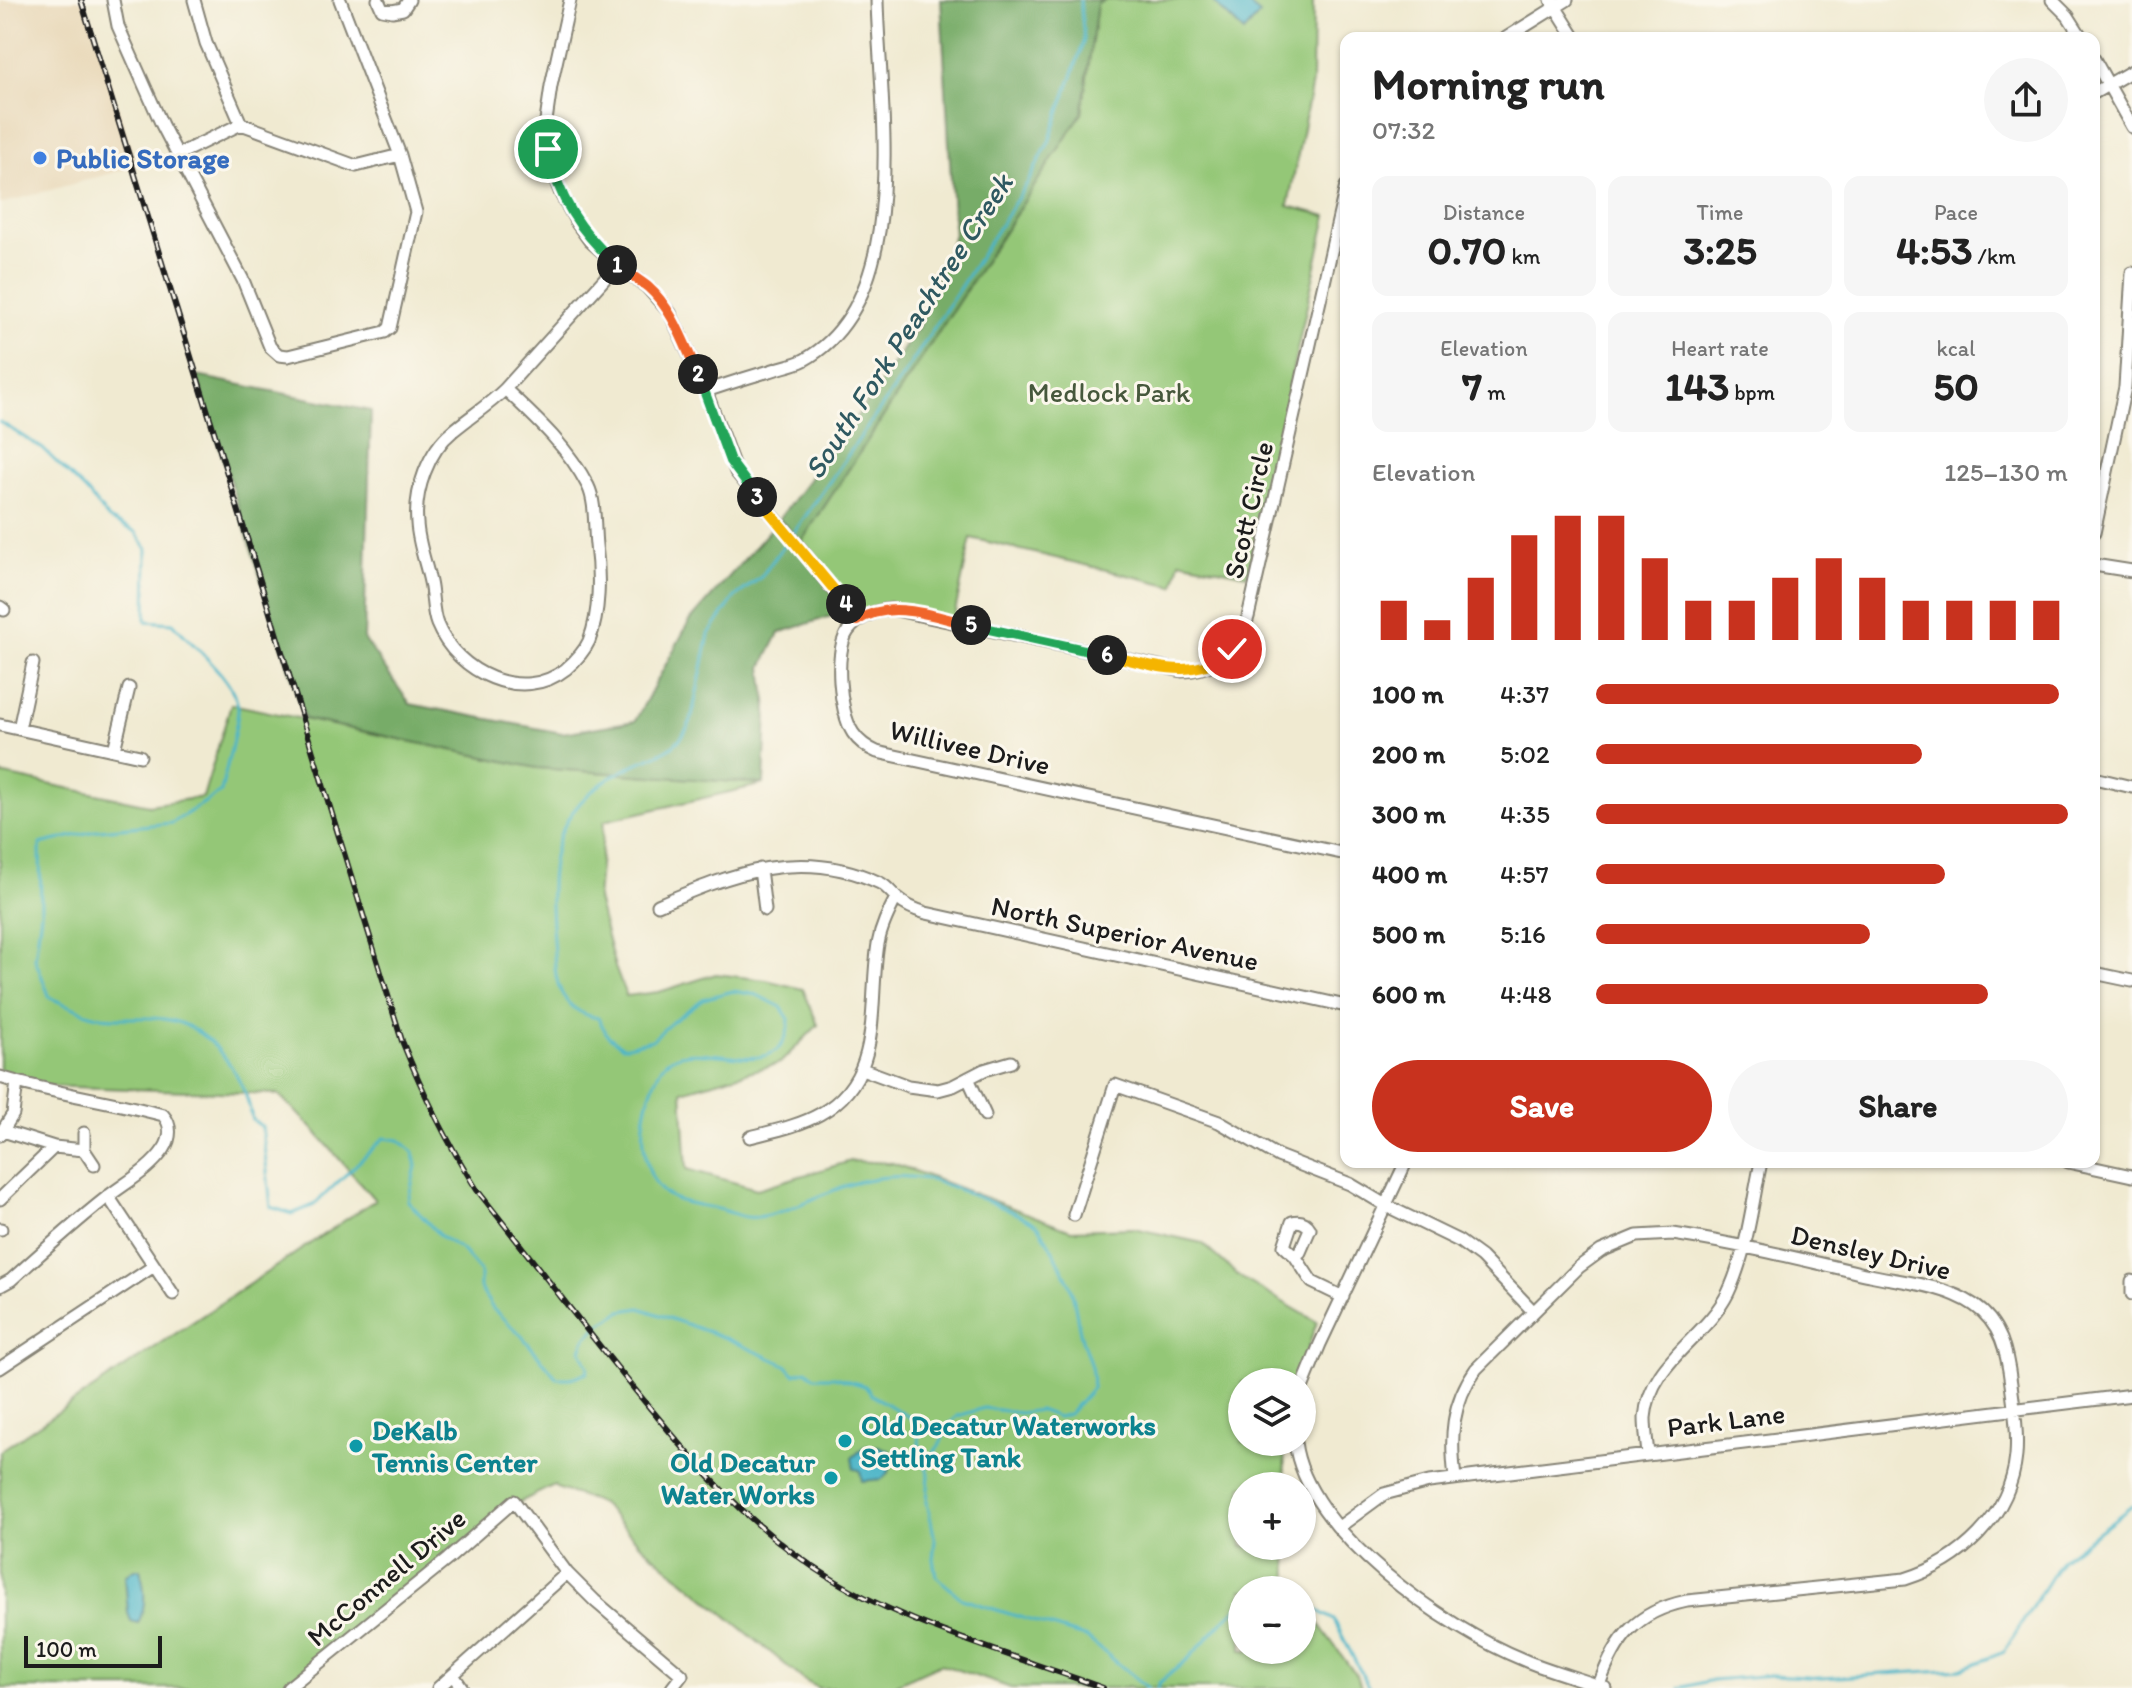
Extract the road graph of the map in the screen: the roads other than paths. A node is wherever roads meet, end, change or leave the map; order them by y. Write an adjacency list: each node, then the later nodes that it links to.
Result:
1 (113, 0): 20 (street)
2 (194, 0): 18 (street)
3 (340, 0): 21 (street)
4 (378, 0): 5 (street)
5 (409, 0)
6 (570, 0): 23 (street)
7 (877, 0): 26 (street)
8 (1567, 0): 10 (street)
9 (2052, 0): 13 (street)
10 (1553, 4): 11 (street); 12 (street)
11 (1514, 32)
12 (1571, 32)
13 (2078, 32)
14 (2100, 70): 16 (street)
15 (2132, 71): 16 (street)
16 (2108, 84): 17 (street); 19 (street)
17 (2100, 89)
18 (241, 124): 20 (street); 21 (street)
19 (2132, 127)
20 (179, 154): 21 (street)
21 (400, 155)
22 (1340, 212): 30 (street, Scott Circle)
23 (617, 265): 25 (street); 26 (street)
24 (2132, 273): 27 (street)
25 (505, 389): 25 (street)
26 (706, 391): 30 (street)
27 (2100, 505)
28 (2100, 566): 29 (street)
29 (2132, 571)
30 (857, 621): 39 (street, Willivee Drive)
31 (33, 663): 34 (street)
32 (129, 688): 35 (street)
33 (0, 725): 34 (street)
34 (19, 729): 35 (street)
35 (114, 750): 36 (street)
36 (140, 756)
37 (2100, 779): 38 (street)
38 (2132, 787)
39 (1340, 853)
40 (760, 869): 41 (street, North Superior Avenue); 42 (street, North Superior Avenue); 43 (street)
41 (896, 898): 46 (street, North Superior Avenue); 48 (street)
42 (658, 905)
43 (765, 910)
44 (2100, 974): 45 (street)
45 (2132, 981)
46 (1340, 1005)
47 (1011, 1062): 50 (street)
48 (862, 1069): 50 (street); 55 (street)
49 (0, 1077): 51 (street)
50 (968, 1078): 52 (street)
51 (17, 1082): 53 (street); 63 (street)
52 (985, 1115)
53 (2, 1133): 56 (street)
54 (84, 1133): 57 (street)
55 (750, 1137)
56 (54, 1147): 57 (street); 64 (street)
57 (84, 1150): 58 (street)
58 (94, 1165)
59 (1403, 1168): 65 (street)
60 (1760, 1168): 67 (street)
61 (2095, 1168): 62 (street)
62 (2132, 1176)
63 (108, 1196): 69 (street); 71 (street)
64 (0, 1199)
65 (1387, 1206): 66 (street); 74 (street); 75 (street)
66 (1074, 1215)
67 (1742, 1248): 75 (street, Densley Drive); 79 (street, Densley Drive); 80 (street)
68 (1295, 1256): 74 (street)
69 (154, 1266): 72 (street); 76 (street)
70 (2132, 1281): 73 (street)
71 (0, 1286)
72 (173, 1294)
73 (2132, 1294)
74 (1343, 1297): 77 (street)
75 (1533, 1311): 82 (street, Densley Drive)
76 (0, 1368)
77 (1311, 1368)
78 (2132, 1395): 79 (street, Park Lane)
79 (2014, 1408): 80 (street, Park Lane); 86 (street, Densley Drive)
80 (1648, 1455): 82 (street, Park Lane)
81 (1297, 1456): 83 (street)
82 (1455, 1478): 83 (street, Park Lane)
83 (1339, 1527): 86 (street)
84 (567, 1573): 85 (street); 87 (street, McConnell Drive); 90 (street)
85 (453, 1675): 88 (street); 89 (street)
86 (1602, 1687)
87 (288, 1688)
88 (438, 1688)
89 (462, 1688)
90 (672, 1688)

